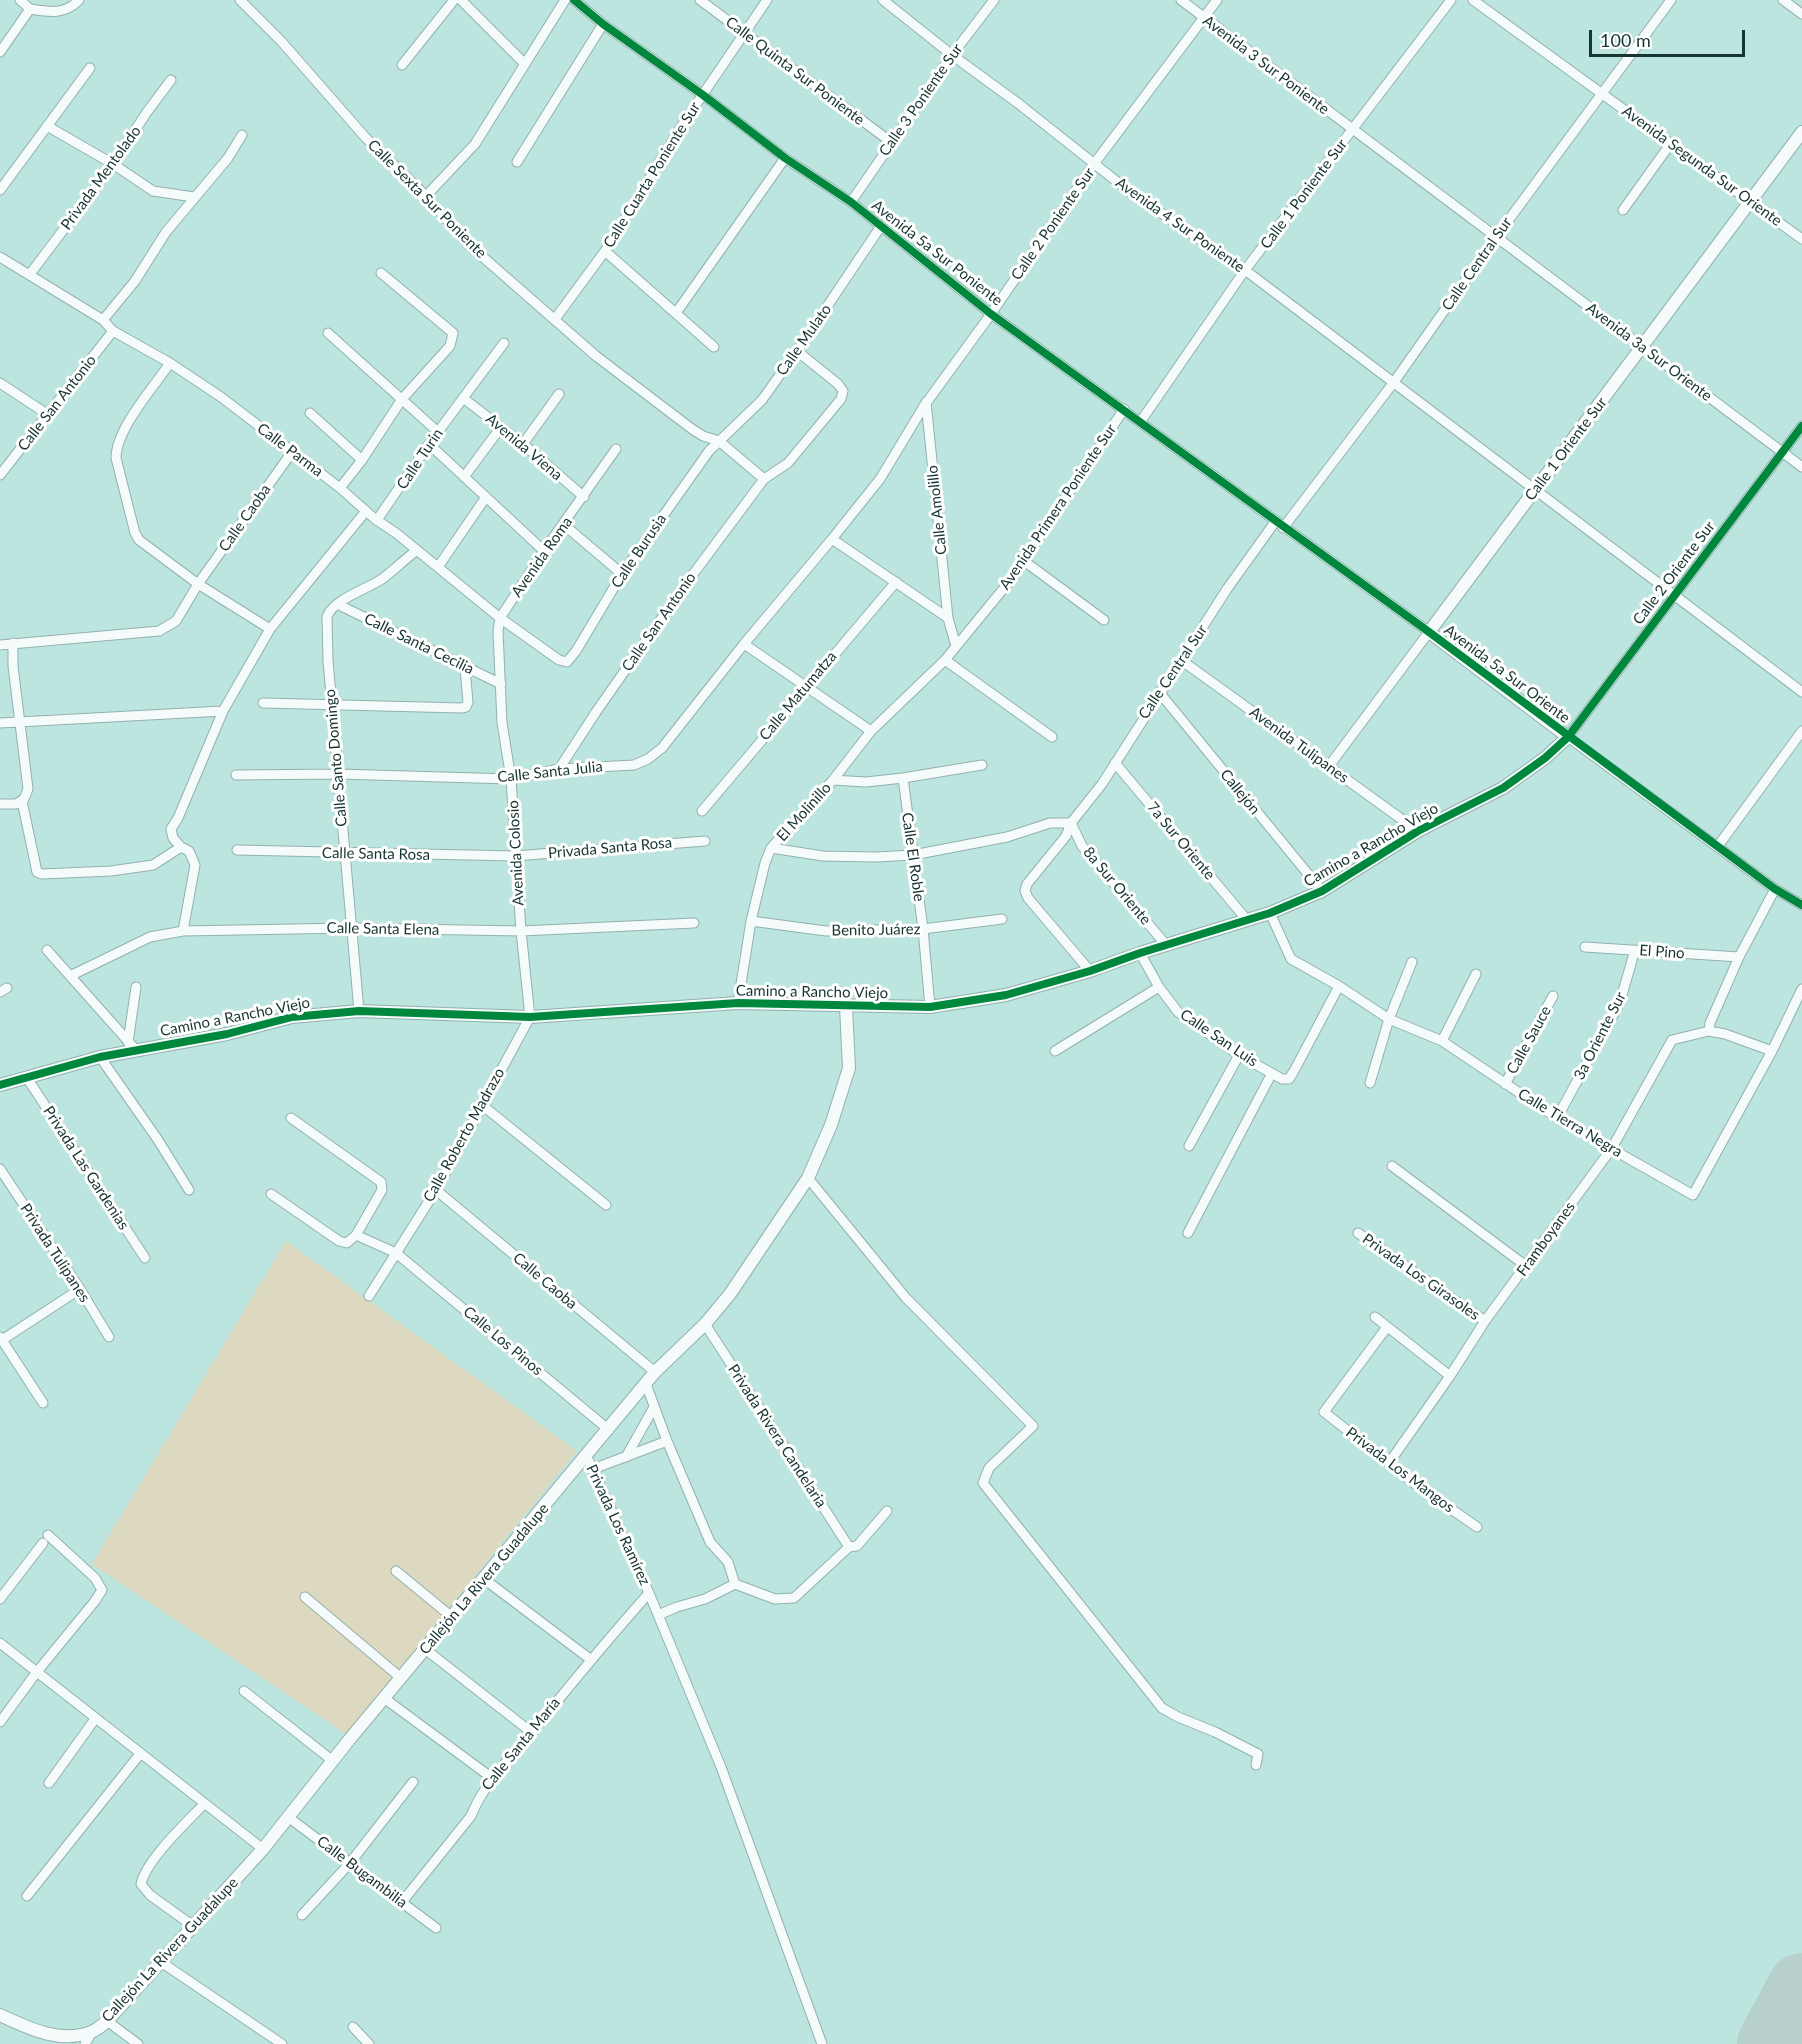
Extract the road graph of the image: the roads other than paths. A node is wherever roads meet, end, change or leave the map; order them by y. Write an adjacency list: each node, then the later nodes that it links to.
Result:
1 (20, 0): 18 (street)
2 (79, 0): 18 (street)
3 (240, 0): 42 (street, Calle Sexta Sur Poniente)
4 (454, 0): 26 (street)
5 (461, 0): 25 (street)
6 (565, 0): 25 (street)
7 (574, 0): 21 (street, Avenida 5a Sur Poniente)
8 (700, 0): 22 (street, Calle Quinta Sur Poniente)
9 (767, 0): 22 (street, Calle Cuarta Poniente Sur)
10 (883, 0): 24 (street, Avenida 4 Sur Poniente)
11 (993, 0): 24 (street, Calle 3 Poniente Sur)
12 (1181, 0): 20 (street, Avenida 3 Sur Poniente)
13 (1217, 0): 20 (street, Calle 2 Poniente Sur)
14 (1451, 0): 32 (street, Calle 1 Poniente Sur)
15 (1473, 0): 29 (street, Avenida Segunda Sur Oriente)
16 (1671, 0): 29 (street, Calle Central Sur)
17 (1783, 0): 19 (street)
18 (30, 9): 23 (street)
19 (1802, 14)
20 (1204, 17): 32 (street, Avenida 3 Sur Poniente); 40 (street, Calle 2 Poniente Sur)
21 (603, 24): 30 (street, Avenida 5a Sur Poniente); 38 (street)
22 (744, 33): 30 (street, Calle Cuarta Poniente Sur); 35 (street, Calle Quinta Sur Poniente)
23 (0, 52)
24 (952, 55): 35 (street, Calle 3 Poniente Sur); 40 (street, Avenida 4 Sur Poniente)
25 (525, 64): 42 (street)
26 (402, 65)
27 (90, 68): 31 (street)
28 (171, 80): 39 (street, Privada Mentolado)
29 (1603, 93): 36 (street, Avenida Segunda Sur Oriente); 48 (street, Calle Central Sur)
30 (703, 95): 37 (street, Avenida 5a Sur Poniente); 50 (street, Calle Cuarta Poniente Sur)
31 (47, 126): 39 (street); 41 (street)
32 (1353, 130): 48 (street, Avenida 3 Sur Poniente); 52 (street, Calle 1 Poniente Sur)
33 (1802, 132): 44 (street, Calle 1 Oriente Sur)
34 (242, 135): 43 (street)
35 (891, 142): 45 (street, Calle 3 Poniente Sur)
36 (1671, 143): 44 (street, Avenida Segunda Sur Oriente); 46 (street)
37 (785, 158): 45 (street, Avenida 5a Sur Poniente); 55 (street)
38 (517, 162)
39 (113, 164): 43 (street); 54 (street, Privada Mentolado)
40 (1094, 164): 52 (street, Avenida 4 Sur Poniente); 56 (street, Calle 2 Poniente Sur)
41 (0, 190)
42 (426, 196): 57 (street, Calle Sexta Sur Poniente)
43 (194, 197): 58 (street)
44 (1750, 201): 49 (street, Avenida Segunda Sur Oriente); 63 (street, Calle 1 Oriente Sur)
45 (851, 202): 47 (street, Avenida 5a Sur Poniente)
46 (1623, 210)
47 (881, 226): 56 (street, Avenida 5a Sur Poniente); 64 (street, Calle Mulato)
48 (1496, 237): 63 (street, Avenida 3a Sur Oriente); 66 (street, Calle Central Sur)
49 (1802, 239)
50 (605, 251): 55 (street); 57 (street, Calle Cuarta Poniente Sur)
51 (0, 257): 54 (street, Calle Parma)
52 (1245, 270): 66 (street, Avenida 4 Sur Poniente); 75 (street, Calle 1 Poniente Sur)
53 (381, 273): 70 (street)
54 (30, 274): 58 (street, Calle Parma)
55 (676, 313): 62 (street)
56 (991, 314): 71 (street, Calle 2 Poniente Sur); 72 (street, Avenida 5a Sur Poniente)
57 (555, 319): 79 (street, Calle Sexta Sur Poniente)
58 (103, 320): 59 (street, Calle Parma)
59 (113, 331): 65 (street, Calle Parma); 74 (street, Calle San Antonio)
60 (328, 333): 70 (street)
61 (504, 343): 69 (street, Calle Turin)
62 (714, 347)
63 (1642, 347): 84 (street, Avenida 3a Sur Oriente); 91 (street, Calle 1 Oriente Sur)
64 (797, 351): 79 (street, Calle Mulato); 89 (street)
65 (170, 363): 83 (street, Calle Parma); 105 (street)
66 (1394, 382): 91 (street, Avenida 4 Sur Poniente); 97 (street, Calle Central Sur)
67 (0, 383): 74 (street)
68 (559, 394): 81 (street)
69 (463, 398): 77 (street, Avenida Viena); 78 (street, Calle Turin)
70 (402, 399): 78 (street); 85 (street)
71 (926, 402): 98 (street, Calle 2 Poniente Sur); 109 (street, Calle Amolillo)
72 (1124, 409): 75 (street, Avenida 5a Sur Poniente); 101 (street, Avenida Primera Poniente Sur)
73 (310, 412): 85 (street)
74 (47, 414): 87 (street, Calle San Antonio)
75 (1141, 421): 97 (street, Avenida 5a Sur Poniente)
76 (1802, 426): 84 (street, Calle 2 Oriente Sur)
77 (501, 427): 81 (street, Avenida Viena); 88 (street)
78 (438, 432): 80 (street, Calle Turin)
79 (718, 442): 89 (street, Calle Sexta Sur Poniente); 103 (street, Calle Burusia)
80 (429, 444): 88 (street); 95 (street, Calle Turin)
81 (523, 444): 93 (street, Avenida Viena)
82 (616, 449): 93 (street, Avenida Roma)
83 (292, 452): 90 (street, Calle Parma); 105 (street, Calle Caoba)
84 (1782, 452): 86 (street, Avenida 3a Sur Oriente); 106 (street, Calle 2 Oriente Sur)
85 (362, 460): 90 (street)
86 (1802, 466)
87 (0, 475)
88 (464, 477): 92 (street)
89 (764, 479): 137 (street, Calle San Antonio)
90 (340, 488): 94 (street, Calle Parma)
91 (1536, 489): 106 (street, Avenida 4 Sur Poniente); 112 (street, Calle 1 Oriente Sur)
92 (486, 497): 100 (street); 102 (street)
93 (584, 497): 96 (street, Avenida Roma)
94 (366, 511): 95 (street, Calle Parma); 111 (street)
95 (377, 520): 99 (street, Calle Parma)
96 (563, 524): 100 (street, Avenida Roma); 103 (street)
97 (1280, 525): 112 (street, Avenida 5a Sur Oriente); 118 (street, Calle Central Sur)
98 (832, 539): 104 (street); 114 (street, Calle Santa Julia)
99 (416, 551): 102 (street, Calle Parma); 107 (street)
100 (544, 551): 108 (street, Avenida Roma)
101 (1024, 561): 110 (street); 116 (street, Avenida Primera Poniente Sur)
102 (438, 567): 108 (street, Calle Parma)
103 (622, 574): 119 (street, Calle Burusia)
104 (896, 582): 109 (street); 122 (street, Calle Matumatza)
105 (198, 584): 111 (street); 113 (street, Calle Caoba)
106 (1675, 595): 124 (street, Avenida 4 Sur Poniente); 133 (street, Calle 2 Oriente Sur)
107 (337, 604): 120 (street, Calle Santa Cecilia); 126 (street, Calle Santo Domingo)
108 (500, 618): 119 (street, Calle Parma); 121 (street, Avenida Colosio)
109 (948, 618): 116 (street)
110 (1104, 620)
111 (270, 629): 127 (street)
112 (1429, 632): 133 (street, Avenida 5a Sur Oriente); 136 (street, Calle 1 Oriente Sur)
113 (14, 644): 115 (street, Calle Caoba); 128 (street)
114 (744, 644): 122 (street); 137 (street, Calle Santa Julia)
115 (0, 645)
116 (956, 646): 117 (street, Avenida Primera Poniente Sur)
117 (945, 660): 130 (street, El Molinillo); 132 (street)
118 (1181, 660): 123 (street, Calle Central Sur); 136 (street, Avenida Tulipanes)
119 (567, 662)
120 (465, 668): 121 (street, Calle Santa Cecilia); 126 (street)
121 (501, 684): 141 (street, Avenida Colosio)
122 (806, 686): 130 (street); 145 (street, Calle Matumatza)
123 (1159, 692): 134 (street, Calle Central Sur); 157 (street, Callejón)
124 (1802, 692)
125 (263, 703): 126 (street)
126 (332, 705): 138 (street, Calle Santo Domingo)
127 (223, 711): 128 (street); 150 (street)
128 (19, 722): 129 (street); 143 (street)
129 (0, 723)
130 (871, 731): 142 (street, El Molinillo)
131 (1802, 731): 149 (street)
132 (1052, 737)
133 (1568, 737): 147 (street, Camino a Rancho Viejo); 149 (street, Avenida 5a Sur Oriente)
134 (1115, 763): 146 (street, Calle Central Sur); 161 (street, 7a Sur Oriente)
135 (982, 765): 140 (street)
136 (1329, 766): 147 (street, Avenida Tulipanes)
137 (560, 769): 141 (street, Calle Santa Julia)
138 (338, 774): 139 (street, Calle Santa Julia); 141 (street, Calle Santa Julia); 153 (street, Calle Santo Domingo)
139 (236, 775)
140 (903, 778): 142 (street); 154 (street, Calle El Roble)
141 (512, 779): 155 (street, Avenida Colosio)
142 (833, 780): 151 (street, El Molinillo)
143 (21, 801): 144 (street); 150 (street)
144 (0, 804)
145 (702, 812)
146 (1071, 823): 154 (street); 168 (street, 8a Sur Oriente); 175 (street, Calle Central Sur)
147 (1418, 831): 157 (street, Camino a Rancho Viejo)
148 (705, 841): 155 (street, Privada Santa Rosa)
149 (1718, 846): 156 (street, Avenida 5a Sur Oriente)
150 (181, 847): 166 (street)
151 (771, 848): 154 (street); 162 (street, El Molinillo)
152 (237, 850): 153 (street, Calle Santa Rosa)
153 (344, 854): 155 (street, Calle Santa Rosa); 164 (street, Calle Santo Domingo)
154 (913, 855): 165 (street, Calle El Roble)
155 (515, 856): 167 (street, Avenida Colosio)
156 (1775, 889): 158 (street, Avenida 5a Sur Oriente); 173 (street)
157 (1322, 891): 159 (street, Camino a Rancho Viejo)
158 (1802, 905)
159 (1270, 913): 161 (street, Camino a Rancho Viejo); 180 (street, Calle Tierra Negra)
160 (1002, 919): 165 (street, Benito Juárez)
161 (1247, 920): 168 (street, Camino a Rancho Viejo)
162 (751, 921): 165 (street, Benito Juárez); 183 (street, El Molinillo)
163 (694, 923): 167 (street, Calle Santa Elena)
164 (351, 927): 166 (street, Calle Santa Elena); 167 (street, Calle Santa Elena); 186 (street, Calle Santo Domingo)
165 (923, 929): 185 (street, Calle El Roble)
166 (183, 931): 177 (street, Calle Santa Elena)
167 (521, 931): 187 (street, Avenida Colosio)
168 (1167, 946): 172 (street, Camino a Rancho Viejo)
169 (1585, 947): 171 (street, El Pino)
170 (47, 950): 177 (street)
171 (1635, 950): 173 (street, El Pino); 203 (street, 3a Oriente Sur)
172 (1140, 953): 175 (street, Camino a Rancho Viejo); 179 (street, Calle San Luis)
173 (1739, 957): 189 (street)
174 (1412, 962): 188 (street)
175 (1090, 971): 185 (street, Camino a Rancho Viejo)
176 (1476, 975): 190 (street)
177 (69, 976): 191 (street)
178 (136, 987): 191 (street)
179 (1159, 987): 192 (street); 194 (street, Calle San Luis)
180 (1339, 987): 188 (street, Calle Tierra Negra); 196 (street, Calle San Luis)
181 (1802, 989): 193 (street, Calle Tierra Negra)
182 (1553, 996): 200 (street, Calle Sauce)
183 (738, 1003): 184 (street, Camino a Rancho Viejo); 187 (street, Camino a Rancho Viejo)
184 (846, 1007): 185 (street, Camino a Rancho Viejo); 208 (street, Callejón La Rivera Guadalupe)
185 (930, 1007)
186 (359, 1011): 187 (street, Camino a Rancho Viejo); 191 (street, Camino a Rancho Viejo)
187 (530, 1017): 201 (street, Calle Roberto Madrazo)
188 (1389, 1019): 190 (street, Calle Tierra Negra); 199 (street)
189 (1709, 1031): 193 (street, Framboyanes); 205 (street, Framboyanes)
190 (1442, 1041): 200 (street, Calle Tierra Negra)
191 (132, 1046): 195 (street, Camino a Rancho Viejo)
192 (1055, 1051)
193 (1772, 1051): 205 (street, Calle Tierra Negra)
194 (1239, 1055): 196 (street, Calle San Luis); 204 (street)
195 (100, 1057): 197 (street, Camino a Rancho Viejo); 209 (street)
196 (1272, 1073): 213 (street)
197 (27, 1078): 198 (street, Camino a Rancho Viejo); 217 (street, Privada Las Gardenias)
198 (1, 1083)
199 (1370, 1083)
200 (1505, 1084): 203 (street, Calle Tierra Negra)
201 (482, 1105): 210 (street, Calle Roberto Madrazo); 212 (street)
202 (291, 1118): 215 (street)
203 (1557, 1118): 205 (street, Calle Tierra Negra)
204 (1189, 1146)
205 (1612, 1148): 218 (street, Framboyanes)
206 (1392, 1166): 218 (street)
207 (0, 1169): 219 (street, Privada Tulipanes)
208 (808, 1178): 223 (street, Callejón La Rivera Guadalupe); 261 (street)
209 (189, 1190)
210 (436, 1190): 216 (street, Calle Roberto Madrazo); 227 (street, Calle Caoba)
211 (271, 1194): 215 (street)
212 (606, 1205)
213 (1188, 1233)
214 (1358, 1233): 222 (street, Privada Los Girasoles)
215 (356, 1235): 216 (street, Calle Los Pinos)
216 (396, 1253): 220 (street, Calle Roberto Madrazo); 232 (street, Calle Los Pinos)
217 (145, 1258)
218 (1526, 1266): 222 (street, Framboyanes)
219 (80, 1289): 225 (street, Privada Tulipanes); 226 (street)
220 (369, 1296)
221 (1375, 1317): 224 (street)
222 (1485, 1321): 228 (street, Framboyanes)
223 (705, 1324): 227 (street, Callejón La Rivera Guadalupe); 240 (street, Privada Rivera Candelaria)
224 (1387, 1326): 228 (street); 236 (street, Privada Los Mangos)
225 (109, 1337)
226 (1, 1339): 230 (street)
227 (655, 1372): 229 (street, Callejón La Rivera Guadalupe)
228 (1450, 1376): 236 (street, Framboyanes)
229 (645, 1384): 231 (street); 232 (street, Callejón La Rivera Guadalupe)
230 (44, 1403)
231 (654, 1407): 233 (street); 235 (street)
232 (609, 1430): 234 (street, Callejón La Rivera Guadalupe)
233 (667, 1441): 235 (street); 243 (street)
234 (586, 1457): 237 (street, Privada Los Ramírez); 242 (street, Callejón La Rivera Guadalupe)
235 (626, 1457): 237 (street)
236 (1389, 1463): 239 (street, Privada Los Mangos)
237 (593, 1469): 244 (street, Privada Los Ramírez)
238 (887, 1511): 240 (street)
239 (1477, 1527)
240 (849, 1547): 243 (street)
241 (396, 1571): 248 (street)
242 (484, 1579): 248 (street, Callejón La Rivera Guadalupe); 251 (street)
243 (735, 1584): 247 (street)
244 (649, 1593): 247 (street, Privada Los Ramírez); 251 (street, Calle Santa María)
245 (305, 1597): 253 (street)
246 (0, 1599): 252 (street)
247 (658, 1615): 283 (street, Privada Los Ramírez)
248 (452, 1617): 250 (street, Callejón La Rivera Guadalupe)
249 (0, 1643): 252 (street)
250 (425, 1650): 253 (street, Callejón La Rivera Guadalupe); 258 (street)
251 (590, 1659): 258 (street, Calle Santa María)
252 (36, 1673): 256 (street); 257 (street)
253 (401, 1678): 255 (street, Callejón La Rivera Guadalupe)
254 (244, 1691): 260 (street)
255 (384, 1698): 260 (street, Callejón La Rivera Guadalupe); 262 (street)
256 (95, 1719): 259 (street); 264 (street)
257 (0, 1722)
258 (531, 1732): 262 (street, Calle Santa María)
259 (140, 1754): 265 (street); 269 (street)
260 (333, 1761): 266 (street, Callejón La Rivera Guadalupe)
261 (1256, 1765)
262 (492, 1778): 270 (street, Calle Santa María)
263 (414, 1782): 268 (street)
264 (49, 1783)
265 (204, 1804): 267 (street); 272 (street)
266 (288, 1817): 267 (street, Callejón La Rivera Guadalupe); 268 (street, Calle Bugambilia)
267 (263, 1850): 272 (street, Callejón La Rivera Guadalupe)
268 (350, 1863): 270 (street, Calle Bugambilia); 271 (street)
269 (27, 1896)
270 (402, 1902): 273 (street, Calle Bugambilia)
271 (302, 1915)
272 (193, 1926): 274 (street, Callejón La Rivera Guadalupe)
273 (436, 1928)
274 (161, 1962): 276 (street, Callejón La Rivera Guadalupe); 281 (street)
275 (0, 2015): 278 (street, Callejón La Rivera Guadalupe)
276 (107, 2021): 278 (street, Callejón La Rivera Guadalupe); 280 (street)
277 (353, 2027): 282 (street)
278 (92, 2032): 279 (street)
279 (85, 2044)
280 (138, 2044)
281 (282, 2044)
282 (369, 2044)
283 (822, 2044)

